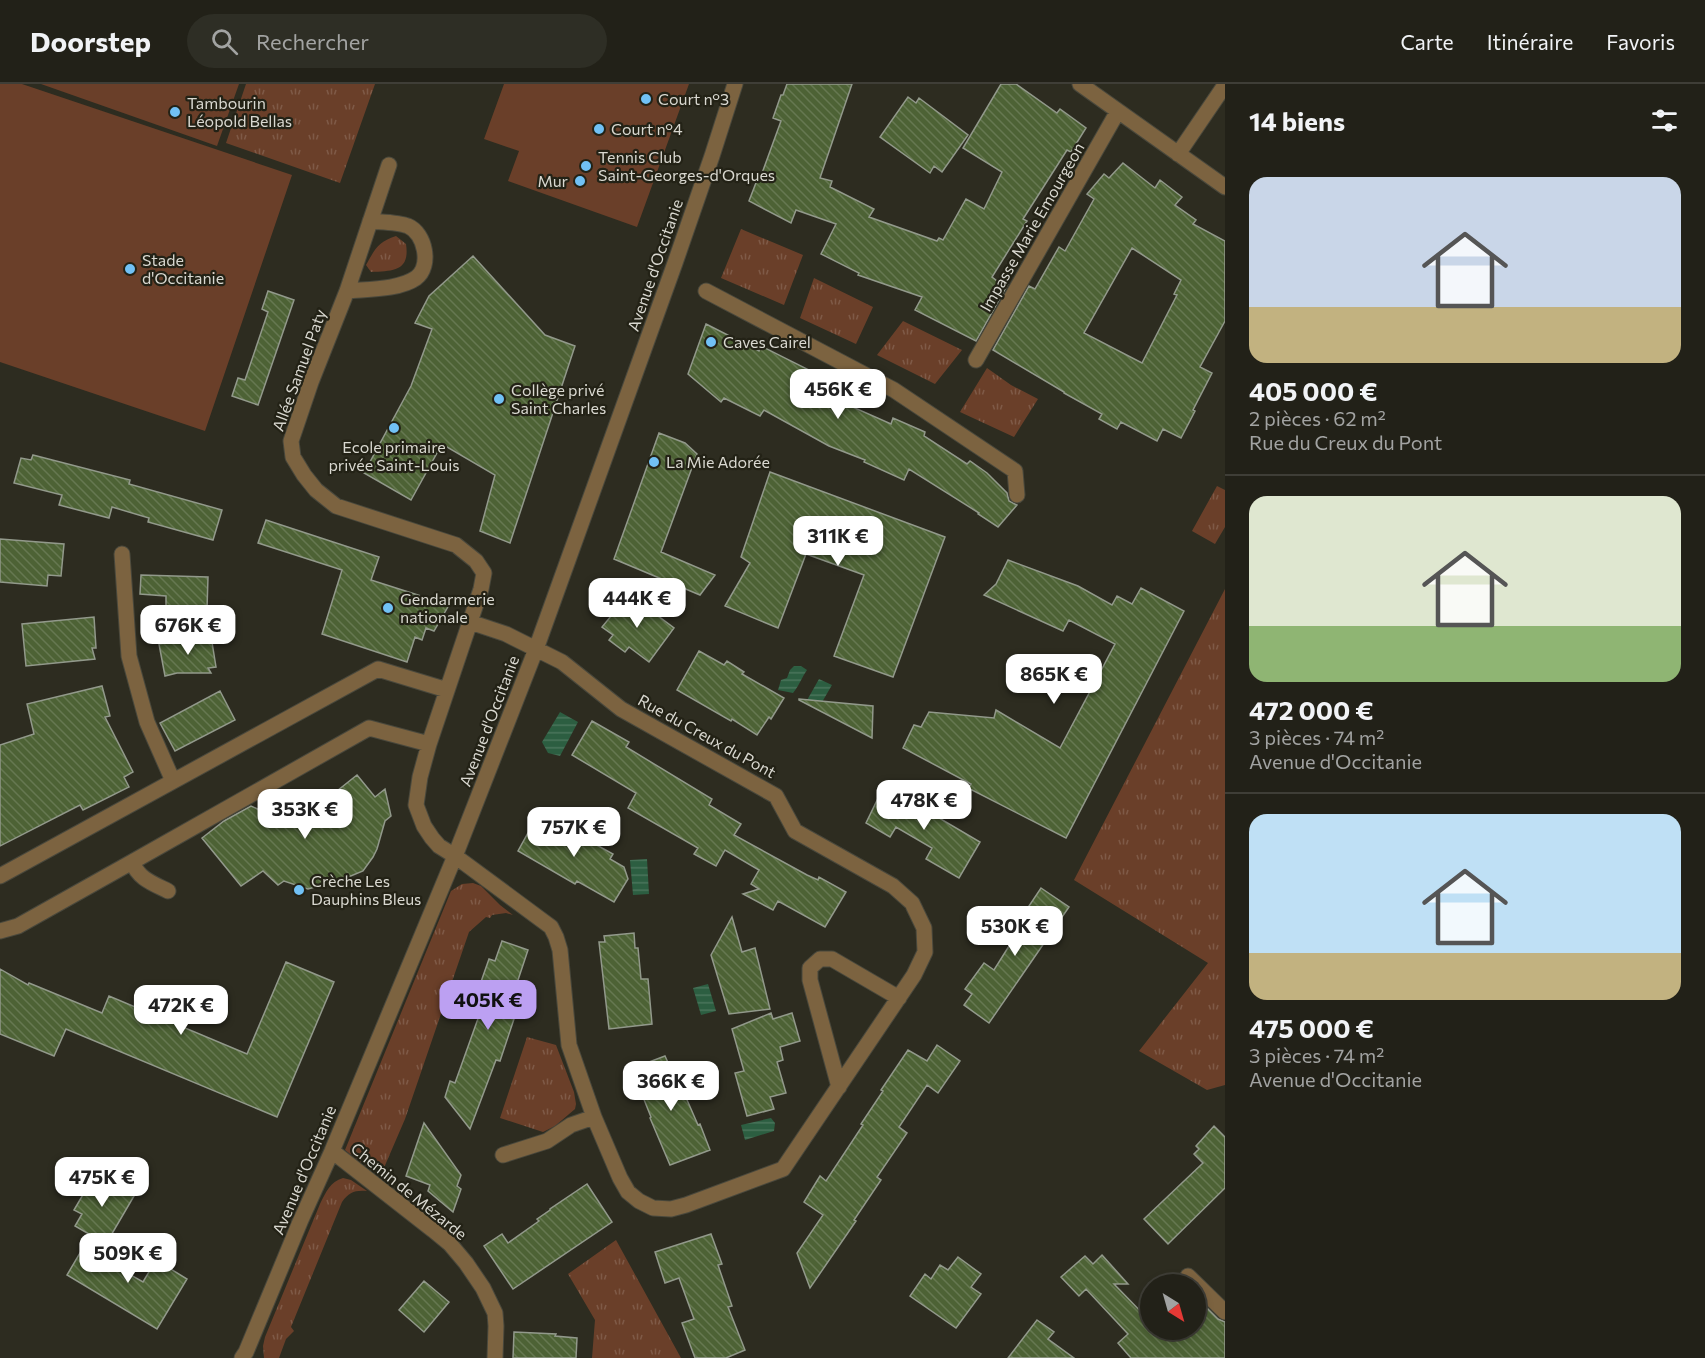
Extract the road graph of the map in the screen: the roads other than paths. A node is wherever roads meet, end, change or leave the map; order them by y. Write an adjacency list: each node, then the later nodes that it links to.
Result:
1 (735, 84): 15 (street, Avenue d'Occitanie)
2 (1080, 84): 4 (street)
3 (1225, 85): 5 (street)
4 (1118, 111): 5 (street); 11 (street, Impasse Marie Emourgeon)
5 (1178, 153): 7 (street)
6 (389, 165): 8 (street, Allée Samuel Paty)
7 (1225, 187)
8 (370, 221): 9 (street, Allée Samuel Paty); 9 (street)
9 (347, 291): 14 (street, Allée Samuel Paty)
10 (706, 291): 12 (street)
11 (976, 360)
12 (1017, 495)
13 (122, 554): 18 (street)
14 (470, 622): 15 (street, Rue du Creux du Pont); 16 (street, Allée Samuel Paty)
15 (536, 649): 19 (street, Avenue d'Occitanie); 24 (street, Rue du Creux du Pont)
16 (447, 690): 17 (street, Allée Samuel Paty); 18 (street)
17 (429, 744): 19 (street, Rue du Creux du Pont); 20 (street)
18 (173, 781): 21 (street)
19 (455, 855): 26 (street, Rue du Creux du Pont); 27 (street, Avenue d'Occitanie)
20 (132, 862): 22 (street); 23 (street)
21 (0, 876)
22 (168, 891)
23 (0, 931)
24 (898, 998): 25 (street, Rue du Creux du Pont); 25 (street)
25 (839, 1087): 26 (street, Rue du Creux du Pont)
26 (594, 1117): 28 (street)
27 (332, 1151): 31 (street, Avenue d'Occitanie); 33 (street, Chemin de Mézarde)
28 (503, 1155)
29 (1206, 1294): 30 (street)
30 (1225, 1312)
31 (250, 1351): 32 (street, Avenue d'Occitanie)
32 (242, 1358)
33 (495, 1358)

